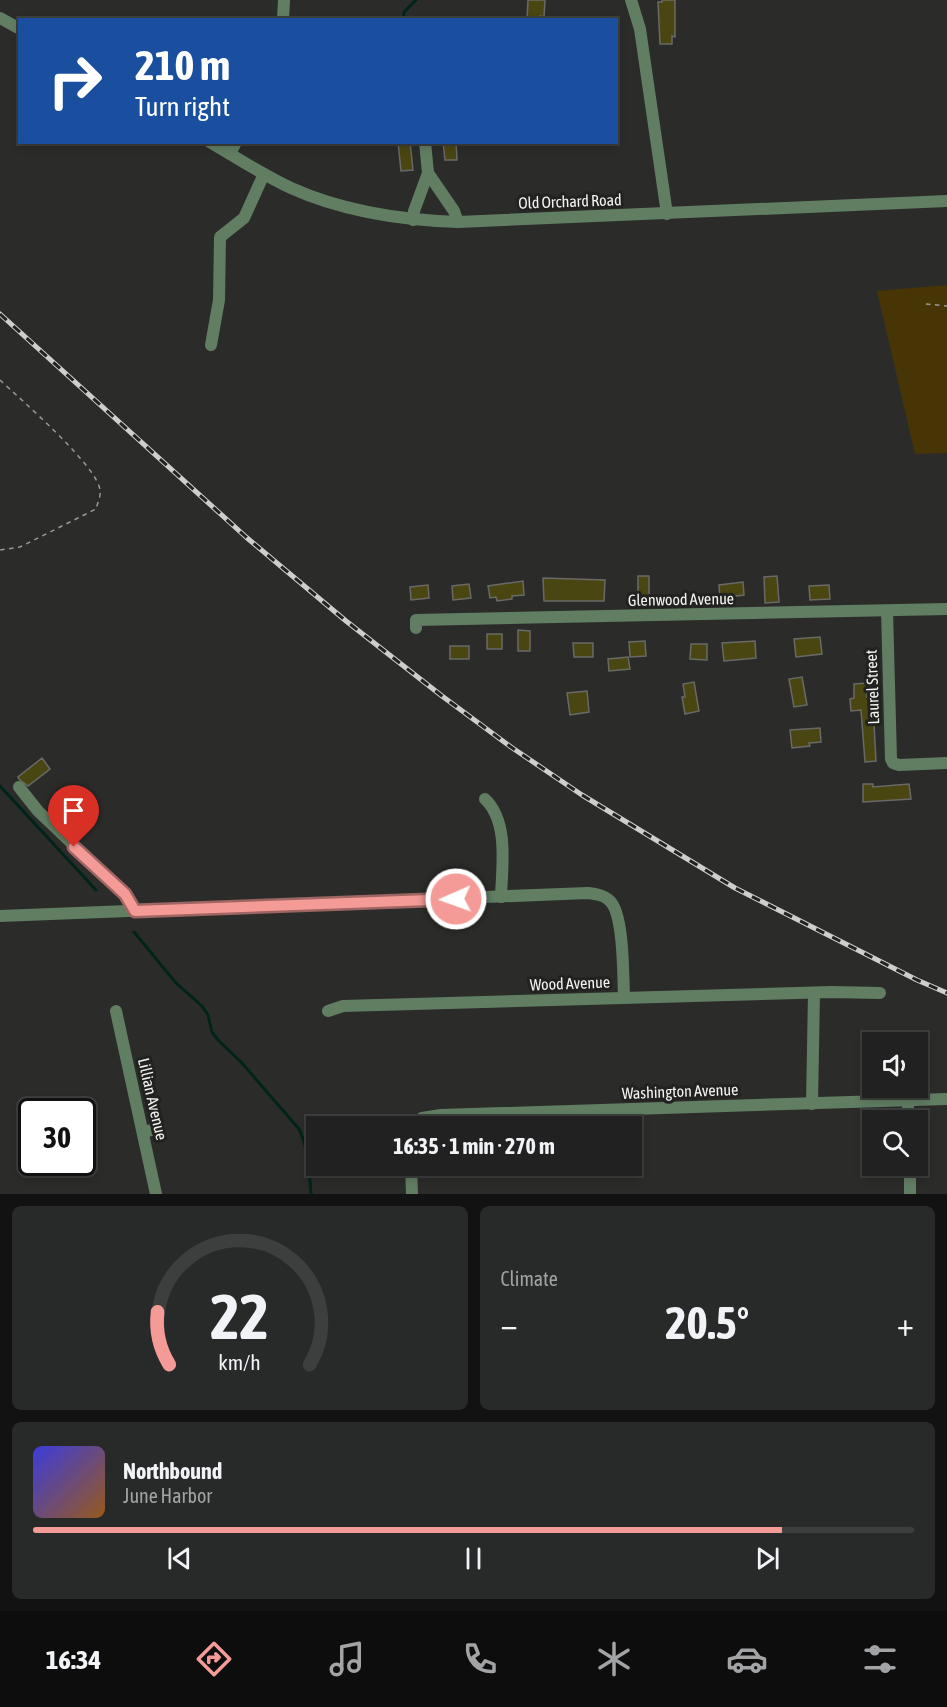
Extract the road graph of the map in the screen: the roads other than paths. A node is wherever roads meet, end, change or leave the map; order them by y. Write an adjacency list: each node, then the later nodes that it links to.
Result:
1 (284, 0): 4 (street)
2 (631, 0): 13 (street)
3 (0, 18): 5 (street)
4 (284, 18)
5 (18, 28)
6 (213, 144): 9 (street, Old Orchard Road)
7 (235, 144): 9 (street)
8 (425, 144): 10 (street)
9 (230, 154): 11 (street, Old Orchard Road)
10 (428, 173): 14 (street); 15 (street)
11 (264, 174): 14 (street, Old Orchard Road); 16 (street)
12 (947, 201): 13 (street, Old Orchard Road)
13 (668, 214): 15 (street, Old Orchard Road)
14 (413, 220): 15 (street, Old Orchard Road)
15 (458, 222)
16 (211, 345)
17 (947, 609): 18 (street, Glenwood Avenue)
18 (886, 611): 19 (street, Glenwood Avenue); 20 (street, Laurel Street)
19 (416, 624)
20 (947, 764)
21 (19, 787): 24 (street)
22 (485, 798): 23 (street)
23 (501, 897): 24 (street); 28 (street)
24 (135, 911): 25 (street)
25 (0, 916)
26 (814, 993): 27 (street, Wood Avenue); 28 (street, Wood Avenue); 33 (street)
27 (880, 993)
28 (624, 997): 30 (street, Wood Avenue)
29 (116, 1011): 37 (street, Lillian Avenue)
30 (328, 1011)
31 (947, 1099): 32 (street, Washington Avenue)
32 (908, 1101): 33 (street, Washington Avenue); 34 (street)
33 (812, 1104): 35 (street, Washington Avenue)
34 (908, 1110)
35 (435, 1116)
36 (159, 1128): 37 (street)
37 (144, 1132): 40 (street, Lillian Avenue)
38 (411, 1176): 41 (street)
39 (910, 1176): 42 (street)
40 (156, 1194)
41 (412, 1194)
42 (910, 1194)

